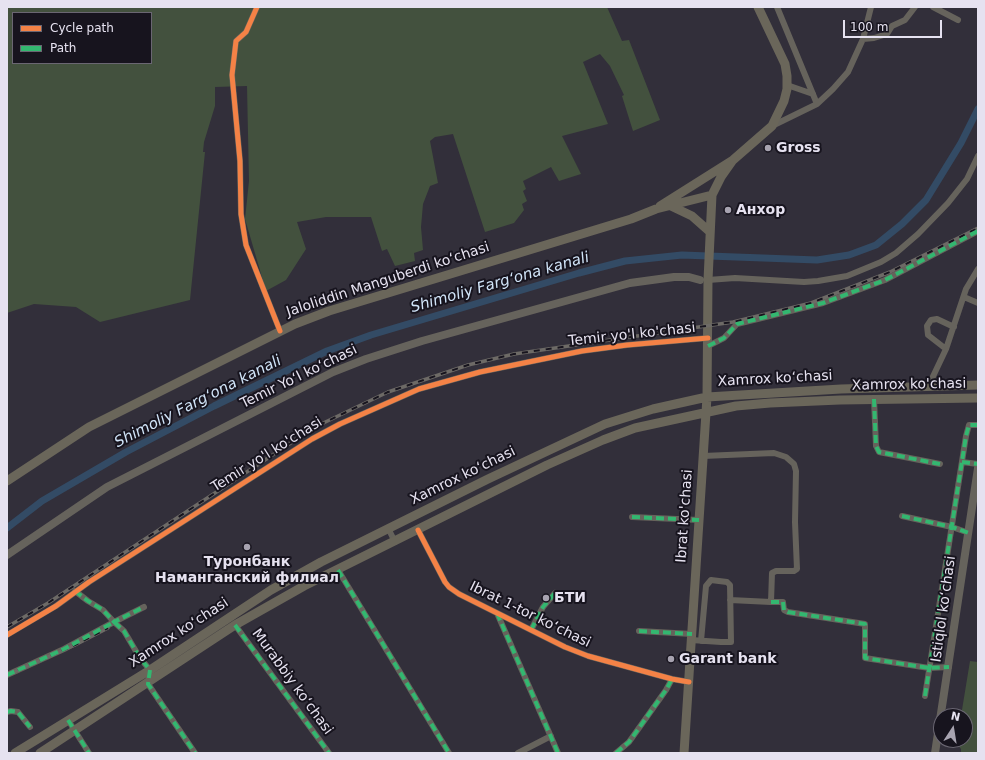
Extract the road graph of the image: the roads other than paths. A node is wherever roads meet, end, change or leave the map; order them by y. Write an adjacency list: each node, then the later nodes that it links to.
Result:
1 (257, 7): 25 (street)
2 (758, 7): 9 (main road)
3 (777, 7): 10 (street)
4 (871, 7): 8 (street)
5 (915, 7): 8 (street)
6 (932, 7): 7 (street)
7 (958, 20)
8 (863, 39): 11 (street)
9 (787, 86): 10 (street); 12 (main road)
10 (813, 94): 11 (street)
11 (817, 104): 12 (street)
12 (772, 126): 14 (main road)
13 (978, 156): 21 (street)
14 (733, 160): 15 (main road); 17 (main road)
15 (712, 195): 16 (main road, Jaloliddin Manguberdi koʻchasi); 19 (main road, Ibrat ko'chasi)
16 (671, 206): 17 (main road, Jaloliddin Manguberdi koʻchasi); 19 (main road)
17 (656, 209): 25 (main road, Jaloliddin Manguberdi koʻchasi)
18 (978, 231): 26 (street)
19 (710, 236): 21 (main road, Ibrat ko'chasi)
20 (978, 269): 22 (street)
21 (704, 280): 26 (main road, Ibrat ko'chasi); 49 (street, Temir Yoʻl koʻchasi)
22 (964, 297): 23 (street); 24 (street)
23 (978, 303)
24 (954, 327): 27 (street); 27 (street)
25 (280, 331): 40 (main road, Jaloliddin Manguberdi koʻchasi)
26 (708, 342): 30 (main road, Ibrat ko'chasi); 51 (street, Temir yo'l ko'chasi)
27 (946, 349): 29 (street)
28 (978, 385): 29 (main road, Xamrox koʻchasi)
29 (928, 387): 30 (main road, Xamrox koʻchasi)
30 (707, 397): 33 (main road, Ibrat ko'chasi); 45 (main road, Xamrox koʻchasi)
31 (978, 398): 32 (main road, Xamrox ko'chasi)
32 (874, 400): 33 (main road, Xamrox ko'chasi); 37 (street)
33 (706, 412): 35 (main road, Ibrat ko'chasi); 46 (main road, Xamrox ko'chasi)
34 (978, 425): 36 (street)
35 (703, 456): 43 (main road, Ibrat ko'chasi); 54 (street)
36 (962, 462): 38 (street); 44 (street)
37 (940, 464)
38 (978, 464)
39 (978, 468): 47 (street, Istiqlol koʻchasi)
40 (7, 481)
41 (902, 516): 44 (street)
42 (632, 517): 43 (street)
43 (699, 520): 62 (main road, Ibrat ko'chasi)
44 (952, 527): 47 (street); 65 (street)
45 (388, 528): 48 (street); 66 (main road, Xamrox koʻchasi)
46 (418, 530): 48 (main road, Xamrox ko'chasi); 56 (street, Ibrat 1-tor koʻchasi)
47 (969, 533): 64 (street, Istiqlol koʻchasi)
48 (395, 542): 50 (main road, Xamrox ko'chasi)
49 (7, 555)
50 (338, 570): 58 (main road, Xamrox ko'chasi); 82 (street)
51 (75, 591): 57 (street); 61 (street, Temir yo'l ko'chasi)
52 (555, 593): 59 (street)
53 (730, 600): 54 (street); 63 (street); 63 (street)
54 (771, 602): 65 (street)
55 (144, 607): 57 (street)
56 (497, 613): 59 (street, Ibrat 1-tor koʻchasi); 76 (street)
57 (114, 622): 66 (street); 67 (street)
58 (235, 625): 70 (main road, Xamrox ko'chasi); 81 (street, Murabbiy ko‘chasi)
59 (531, 630): 68 (street, Ibrat 1-tor koʻchasi)
60 (639, 631): 62 (street)
61 (7, 635)
62 (692, 637): 63 (street); 69 (main road, Ibrat ko'chasi)
63 (701, 641)
64 (949, 666): 65 (street); 87 (street, Istiqlol koʻchasi)
65 (929, 668): 71 (street)
66 (150, 670): 70 (street); 73 (main road, Xamrox koʻchasi)
67 (7, 675)
68 (672, 679): 69 (street, Ibrat 1-tor koʻchasi); 85 (street)
69 (689, 682): 86 (main road, Ibrat ko'chasi)
70 (148, 684): 75 (main road, Xamrox ko'chasi); 80 (street)
71 (925, 696)
72 (7, 712): 74 (street)
73 (68, 720): 75 (street); 77 (main road, Xamrox koʻchasi)
74 (30, 727)
75 (74, 731): 78 (main road, Xamrox ko'chasi); 79 (street)
76 (551, 736): 83 (street); 84 (street)
77 (15, 753)
78 (40, 753)
79 (89, 753)
80 (195, 753)
81 (329, 753)
82 (449, 753)
83 (518, 753)
84 (558, 753)
85 (616, 753)
86 (684, 753)
87 (935, 753)

